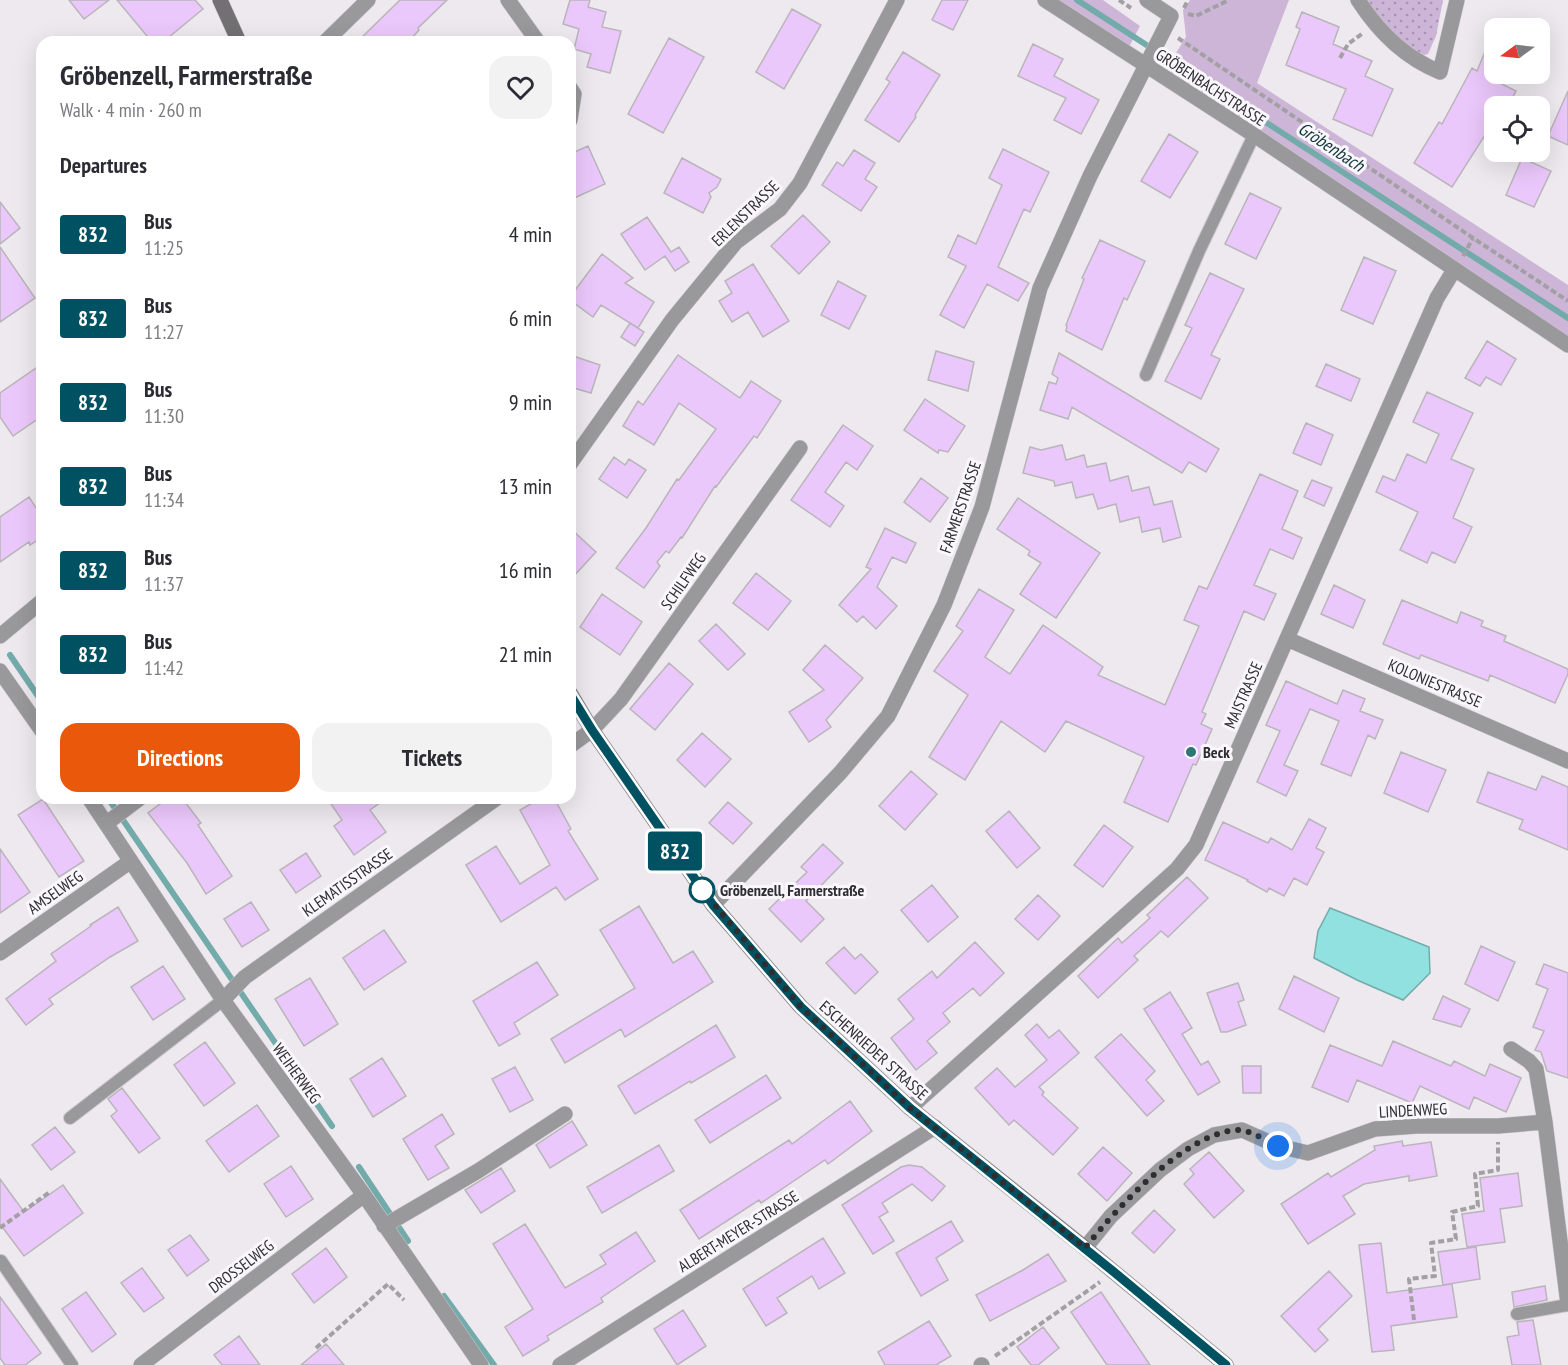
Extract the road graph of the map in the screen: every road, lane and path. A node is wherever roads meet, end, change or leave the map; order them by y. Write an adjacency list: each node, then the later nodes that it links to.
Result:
1 (220, 0): 13 (street)
2 (368, 0): 14 (street)
3 (508, 0): 15 (street)
4 (897, 0): 24 (street, ERLENSTRASSE)
5 (1045, 0): 17 (street, GRÖBENBACHSTRASSE)
6 (1147, 0): 12 (street)
7 (1228, 0): 10 (path)
8 (1358, 0): 11 (street)
9 (1457, 0): 11 (street)
10 (1181, 13)
11 (1376, 24): 16 (path)
12 (1162, 34): 17 (street, FARMERSTRASSE); 20 (path)
13 (237, 36)
14 (331, 36)
15 (534, 36)
16 (1340, 58)
17 (1148, 61): 18 (street, GRÖBENBACHSTRASSE); 39 (street, FARMERSTRASSE)
18 (1254, 135): 19 (street, GRÖBENBACHSTRASSE); 22 (lane)
19 (1454, 270): 21 (street, GRÖBENBACHSTRASSE); 27 (street, MAISTRASSE)
20 (1568, 301)
21 (1568, 345)
22 (1146, 375)
23 (800, 448): 31 (street, SCHILFWEG)
24 (576, 456)
25 (36, 606): 26 (street)
26 (0, 636)
27 (1287, 639): 33 (street, KOLONIESTRASSE); 43 (street, MAISTRASSE)
28 (0, 671): 30 (street)
29 (576, 703): 31 (street, ESCHENRIEDER STRASSE)
30 (36, 722)
31 (592, 730): 32 (street); 39 (street, ESCHENRIEDER STRASSE)
32 (576, 742)
33 (1568, 760)
34 (95, 804): 37 (street, WEIHERWEG)
35 (132, 804): 37 (street)
36 (489, 804): 41 (street, KLEMATISSTRASSE)
37 (111, 820): 38 (street, WEIHERWEG)
38 (131, 861): 40 (street, AMSELWEG); 41 (street, WEIHERWEG)
39 (713, 905): 43 (street, ESCHENRIEDER STRASSE)
40 (0, 953)
41 (231, 991): 45 (lane); 50 (street, WEIHERWEG)
42 (1511, 1049): 46 (street)
43 (910, 1108): 48 (street, ESCHENRIEDER STRASSE)
44 (565, 1114): 51 (street)
45 (70, 1118)
46 (1545, 1122): 47 (street, LINDENWEG); 57 (street)
47 (1498, 1125): 53 (street, LINDENWEG); 59 (path)
48 (935, 1127): 53 (street, ESCHENRIEDER STRASSE); 64 (street, ALBERT-MEYER-STRASSE)
49 (51, 1191): 52 (path)
50 (364, 1195): 51 (street, WEIHERWEG); 62 (street, DROSSELWEG)
51 (391, 1222): 63 (street, WEIHERWEG)
52 (0, 1228)
53 (1085, 1248): 66 (street, ESCHENRIEDER STRASSE)
54 (1, 1262): 61 (lane)
55 (1100, 1282): 65 (path)
56 (404, 1300): 60 (path)
57 (1568, 1305): 58 (lane)
58 (1517, 1314)
59 (1414, 1320)
60 (316, 1348)
61 (72, 1365)
62 (141, 1365)
63 (481, 1365)
64 (560, 1365)
65 (982, 1365)
66 (1226, 1365)

